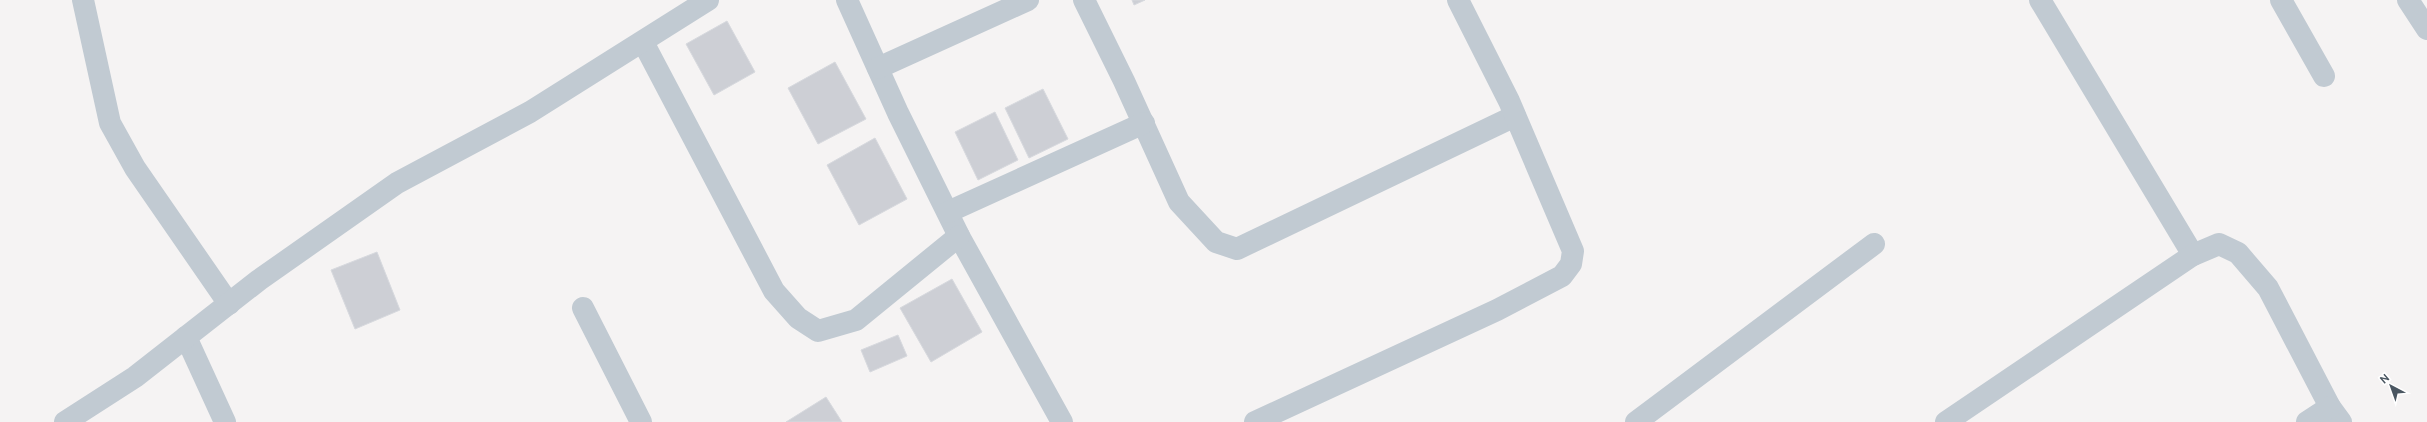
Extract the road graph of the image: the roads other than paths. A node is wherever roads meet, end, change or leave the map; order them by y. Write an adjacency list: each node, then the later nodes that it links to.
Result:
1 (83, 0): 20 (street)
2 (708, 0): 11 (street)
3 (847, 0): 12 (street)
4 (1028, 0): 12 (street)
5 (1084, 0): 15 (street)
6 (1458, 0): 14 (street)
7 (2040, 0): 19 (street)
8 (2281, 0): 13 (street)
9 (2408, 0): 10 (street)
10 (2427, 29)
11 (643, 42): 17 (street); 20 (street)
12 (878, 68): 16 (street)
13 (2324, 76)
14 (1515, 116): 15 (street); 28 (street)
15 (1144, 123): 16 (street)
16 (948, 212): 17 (street)
17 (960, 236): 27 (street)
18 (1874, 244): 29 (street)
19 (2193, 255): 23 (street); 30 (street)
20 (229, 304): 22 (street)
21 (583, 308): 26 (street)
22 (186, 337): 24 (street); 25 (street)
23 (2335, 415): 31 (street)
24 (65, 422)
25 (225, 422)
26 (641, 422)
27 (1062, 422)
28 (1255, 422)
29 (1636, 422)
30 (1946, 422)
31 (2307, 422)

